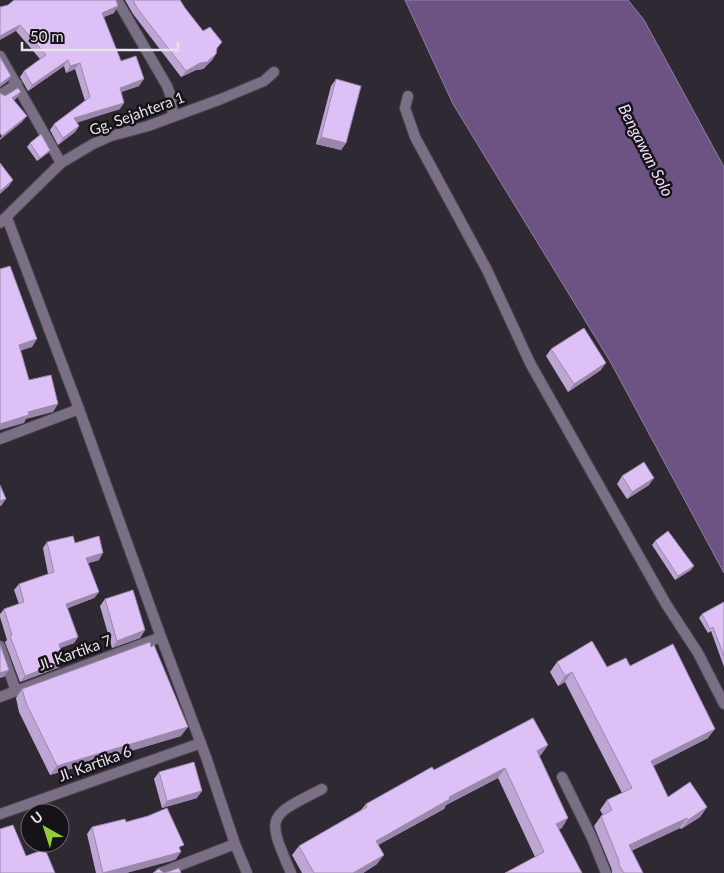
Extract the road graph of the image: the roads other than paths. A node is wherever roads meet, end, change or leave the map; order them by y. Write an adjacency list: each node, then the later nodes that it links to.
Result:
1 (117, 0): 7 (street)
2 (0, 56): 4 (street)
3 (274, 72): 7 (street, Gg. Sejahtera 1)
4 (17, 84): 5 (street); 8 (street)
5 (0, 95)
6 (408, 96): 16 (street)
7 (173, 116): 8 (street, Gg. Sejahtera 1)
8 (62, 163): 9 (street, Gg. Sejahtera 1)
9 (3, 220): 10 (street)
10 (79, 408): 11 (street); 12 (street)
11 (0, 439)
12 (161, 637): 14 (street, Jl. Kartika 7); 17 (street)
13 (0, 646): 14 (street)
14 (16, 691): 15 (street, Jl. Kartika 7)
15 (0, 697)
16 (724, 704)
17 (201, 743): 20 (street, Jl. Kartika 6); 21 (street)
18 (562, 776): 25 (street)
19 (322, 789): 24 (street)
20 (0, 814)
21 (235, 844): 22 (street); 23 (street)
22 (160, 873)
23 (247, 873)
24 (291, 873)
25 (606, 873)

